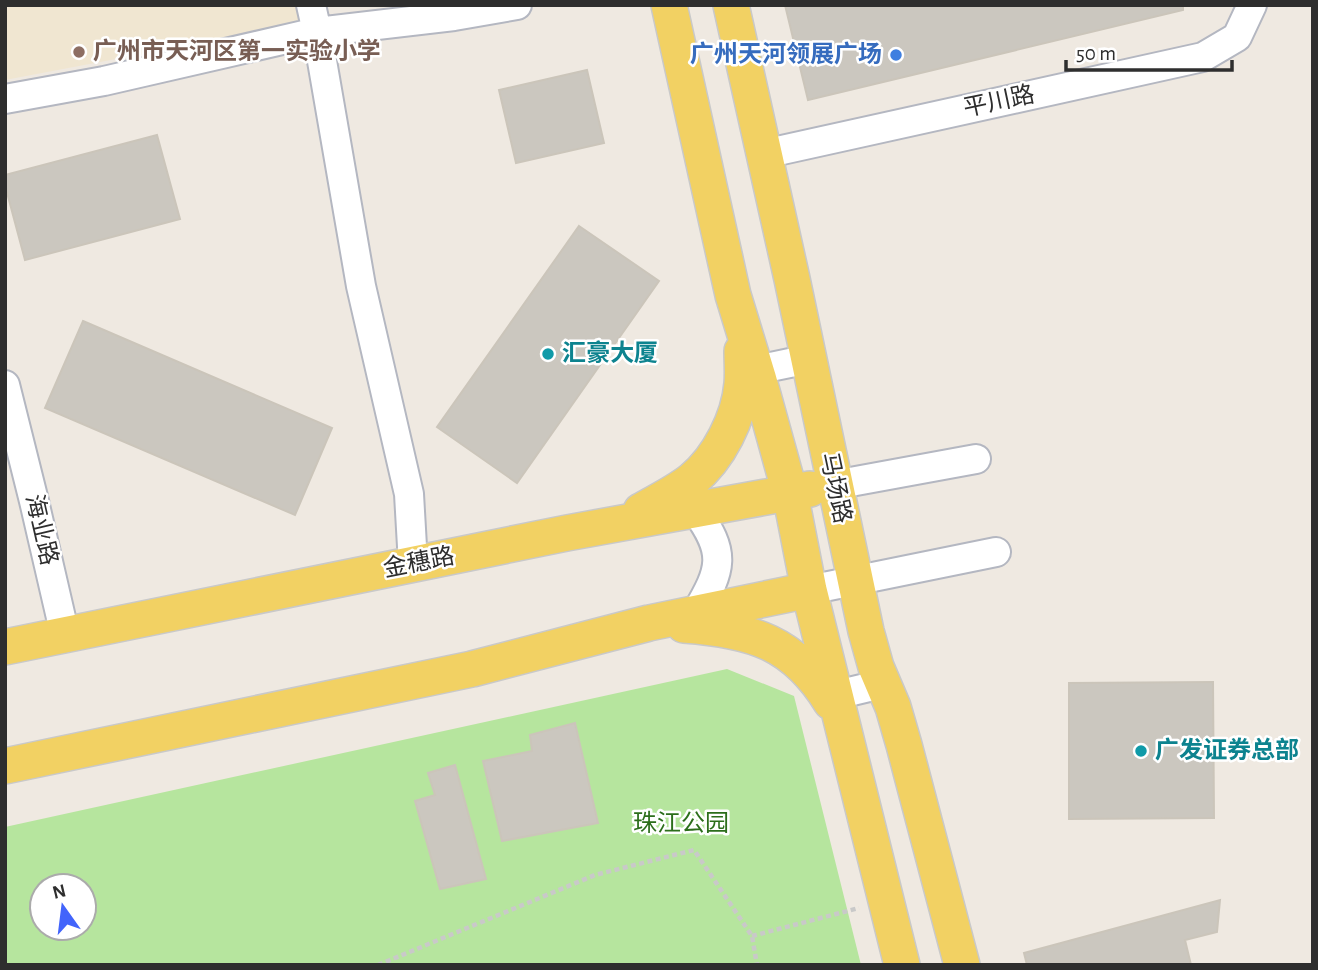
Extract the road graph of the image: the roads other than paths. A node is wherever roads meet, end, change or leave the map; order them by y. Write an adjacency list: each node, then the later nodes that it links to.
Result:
1 (517, 5): 5 (street)
2 (669, 5): 8 (main road, 马场路)
3 (731, 5): 7 (main road, 马场路)
4 (1252, 5): 7 (street, 平川路)
5 (314, 19): 6 (street); 18 (street)
6 (5, 99)
7 (764, 154): 9 (main road, 马场路)
8 (742, 323): 10 (main road, 马场路); 16 (main road)
9 (809, 359): 10 (street); 13 (main road, 马场路)
10 (756, 370): 14 (main road, 马场路)
11 (5, 385): 23 (street, 海业路)
12 (976, 459): 13 (street)
13 (834, 485): 14 (main road, 金穗路); 19 (main road, 马场路)
14 (790, 493): 15 (main road, 金穗路); 20 (main road, 马场路)
15 (695, 510): 16 (main road, 金穗路); 21 (street)
16 (614, 524): 18 (main road, 金穗路)
17 (996, 552): 19 (street)
18 (414, 564): 23 (main road, 金穗路)
19 (855, 581): 20 (street); 25 (main road, 马场路)
20 (809, 590): 21 (main road); 26 (main road, 马场路)
21 (696, 613): 22 (main road)
22 (649, 623): 26 (main road); 27 (main road)
23 (65, 635): 24 (main road, 金穗路)
24 (5, 647)
25 (882, 684): 26 (street); 29 (main road, 马场路)
26 (839, 709): 28 (main road, 马场路)
27 (5, 766)
28 (902, 965)
29 (962, 965)

